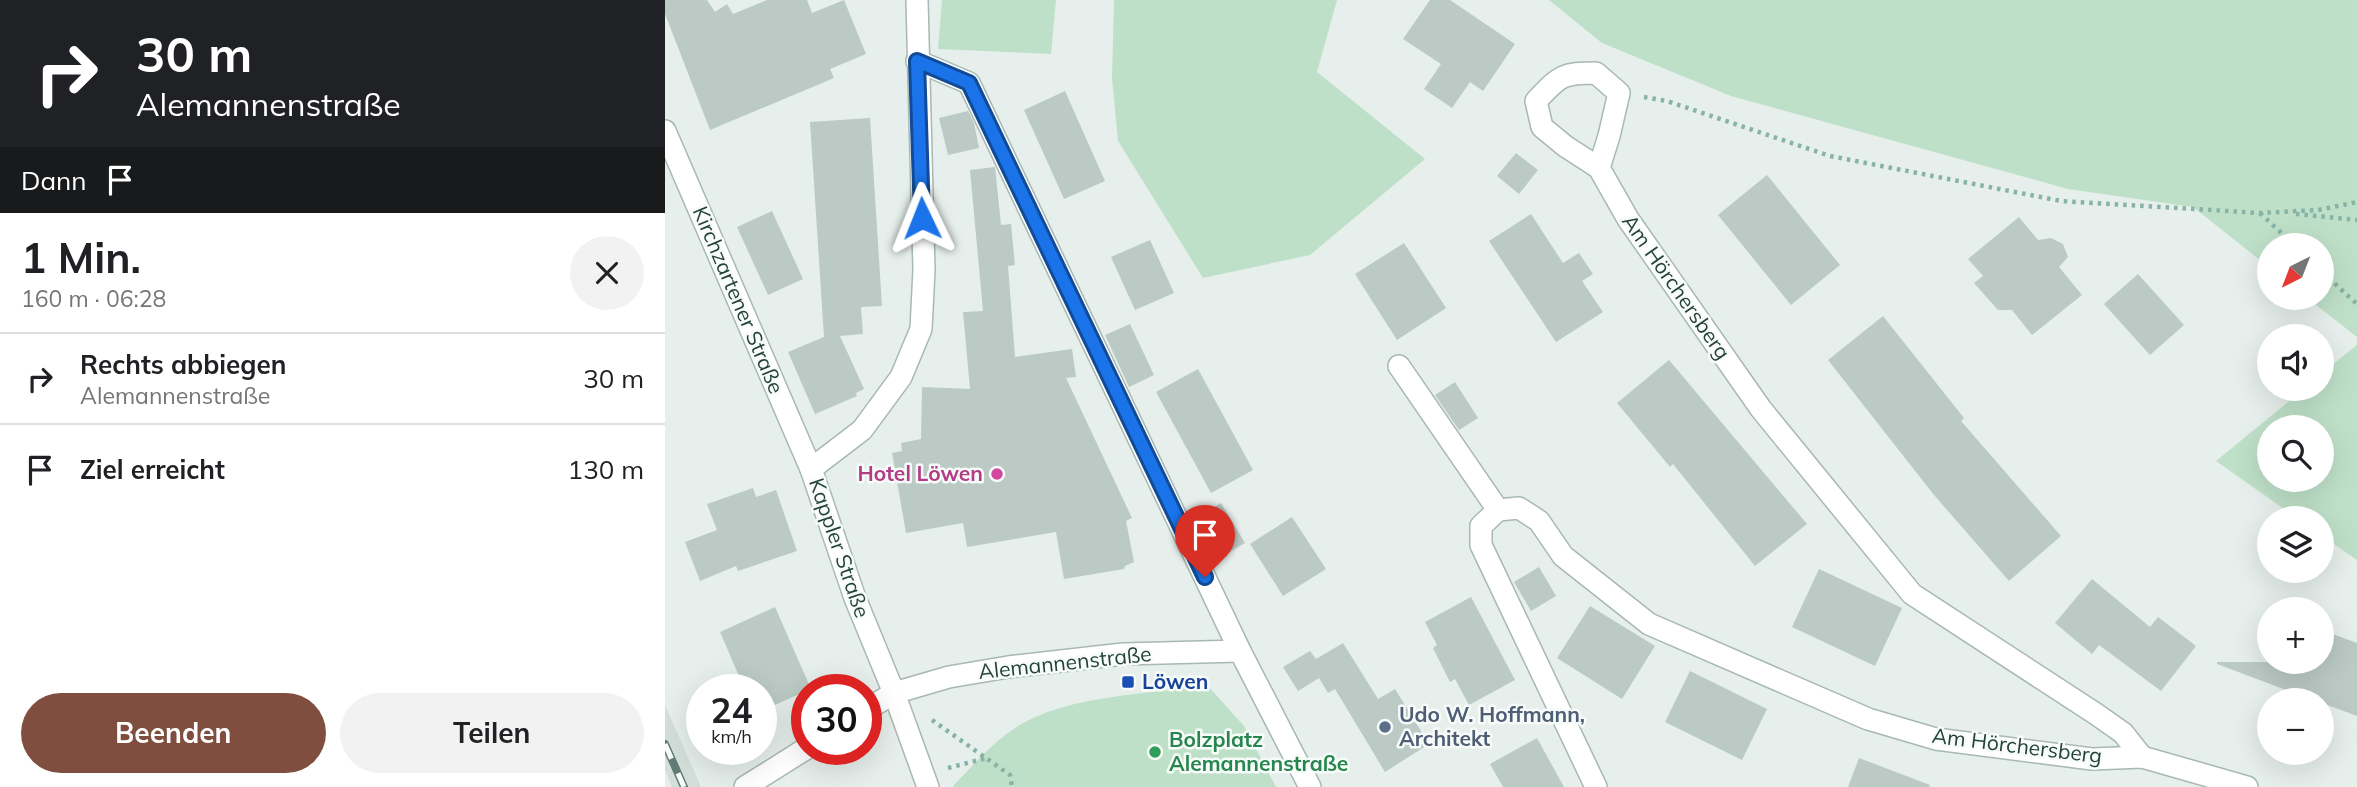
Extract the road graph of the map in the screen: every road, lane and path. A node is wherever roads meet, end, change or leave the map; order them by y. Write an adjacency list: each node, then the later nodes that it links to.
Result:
1 (917, 0): 2 (street, Kappler Straße)
2 (917, 61): 14 (street, Kappler Straße); 16 (street)
3 (1619, 93): 5 (street); 5 (street, Am Hörchersberg); 8 (path)
4 (665, 131): 14 (street, Kirchzartener Straße)
5 (1599, 168): 19 (street, Am Hörchersberg)
6 (2357, 202): 7 (path)
7 (2285, 212): 8 (path); 9 (path)
8 (2260, 213): 10 (path)
9 (2357, 220)
10 (2281, 233)
11 (2335, 284): 12 (path)
12 (2357, 304)
13 (1399, 366): 15 (street)
14 (811, 469): 17 (street, Kappler Straße)
15 (1498, 510): 19 (street, Am Hörchersberg); 26 (street)
16 (1240, 651): 17 (street, Alemannenstraße); 25 (street)
17 (894, 693): 18 (street); 21 (path); 22 (street, Kappler Straße)
18 (882, 700)
19 (2142, 757): 27 (street)
20 (791, 758): 23 (street)
21 (988, 758): 22 (path); 24 (path)
22 (926, 781)
23 (745, 787)
24 (1012, 787)
25 (1310, 787)
26 (1596, 787)
27 (2247, 787)

